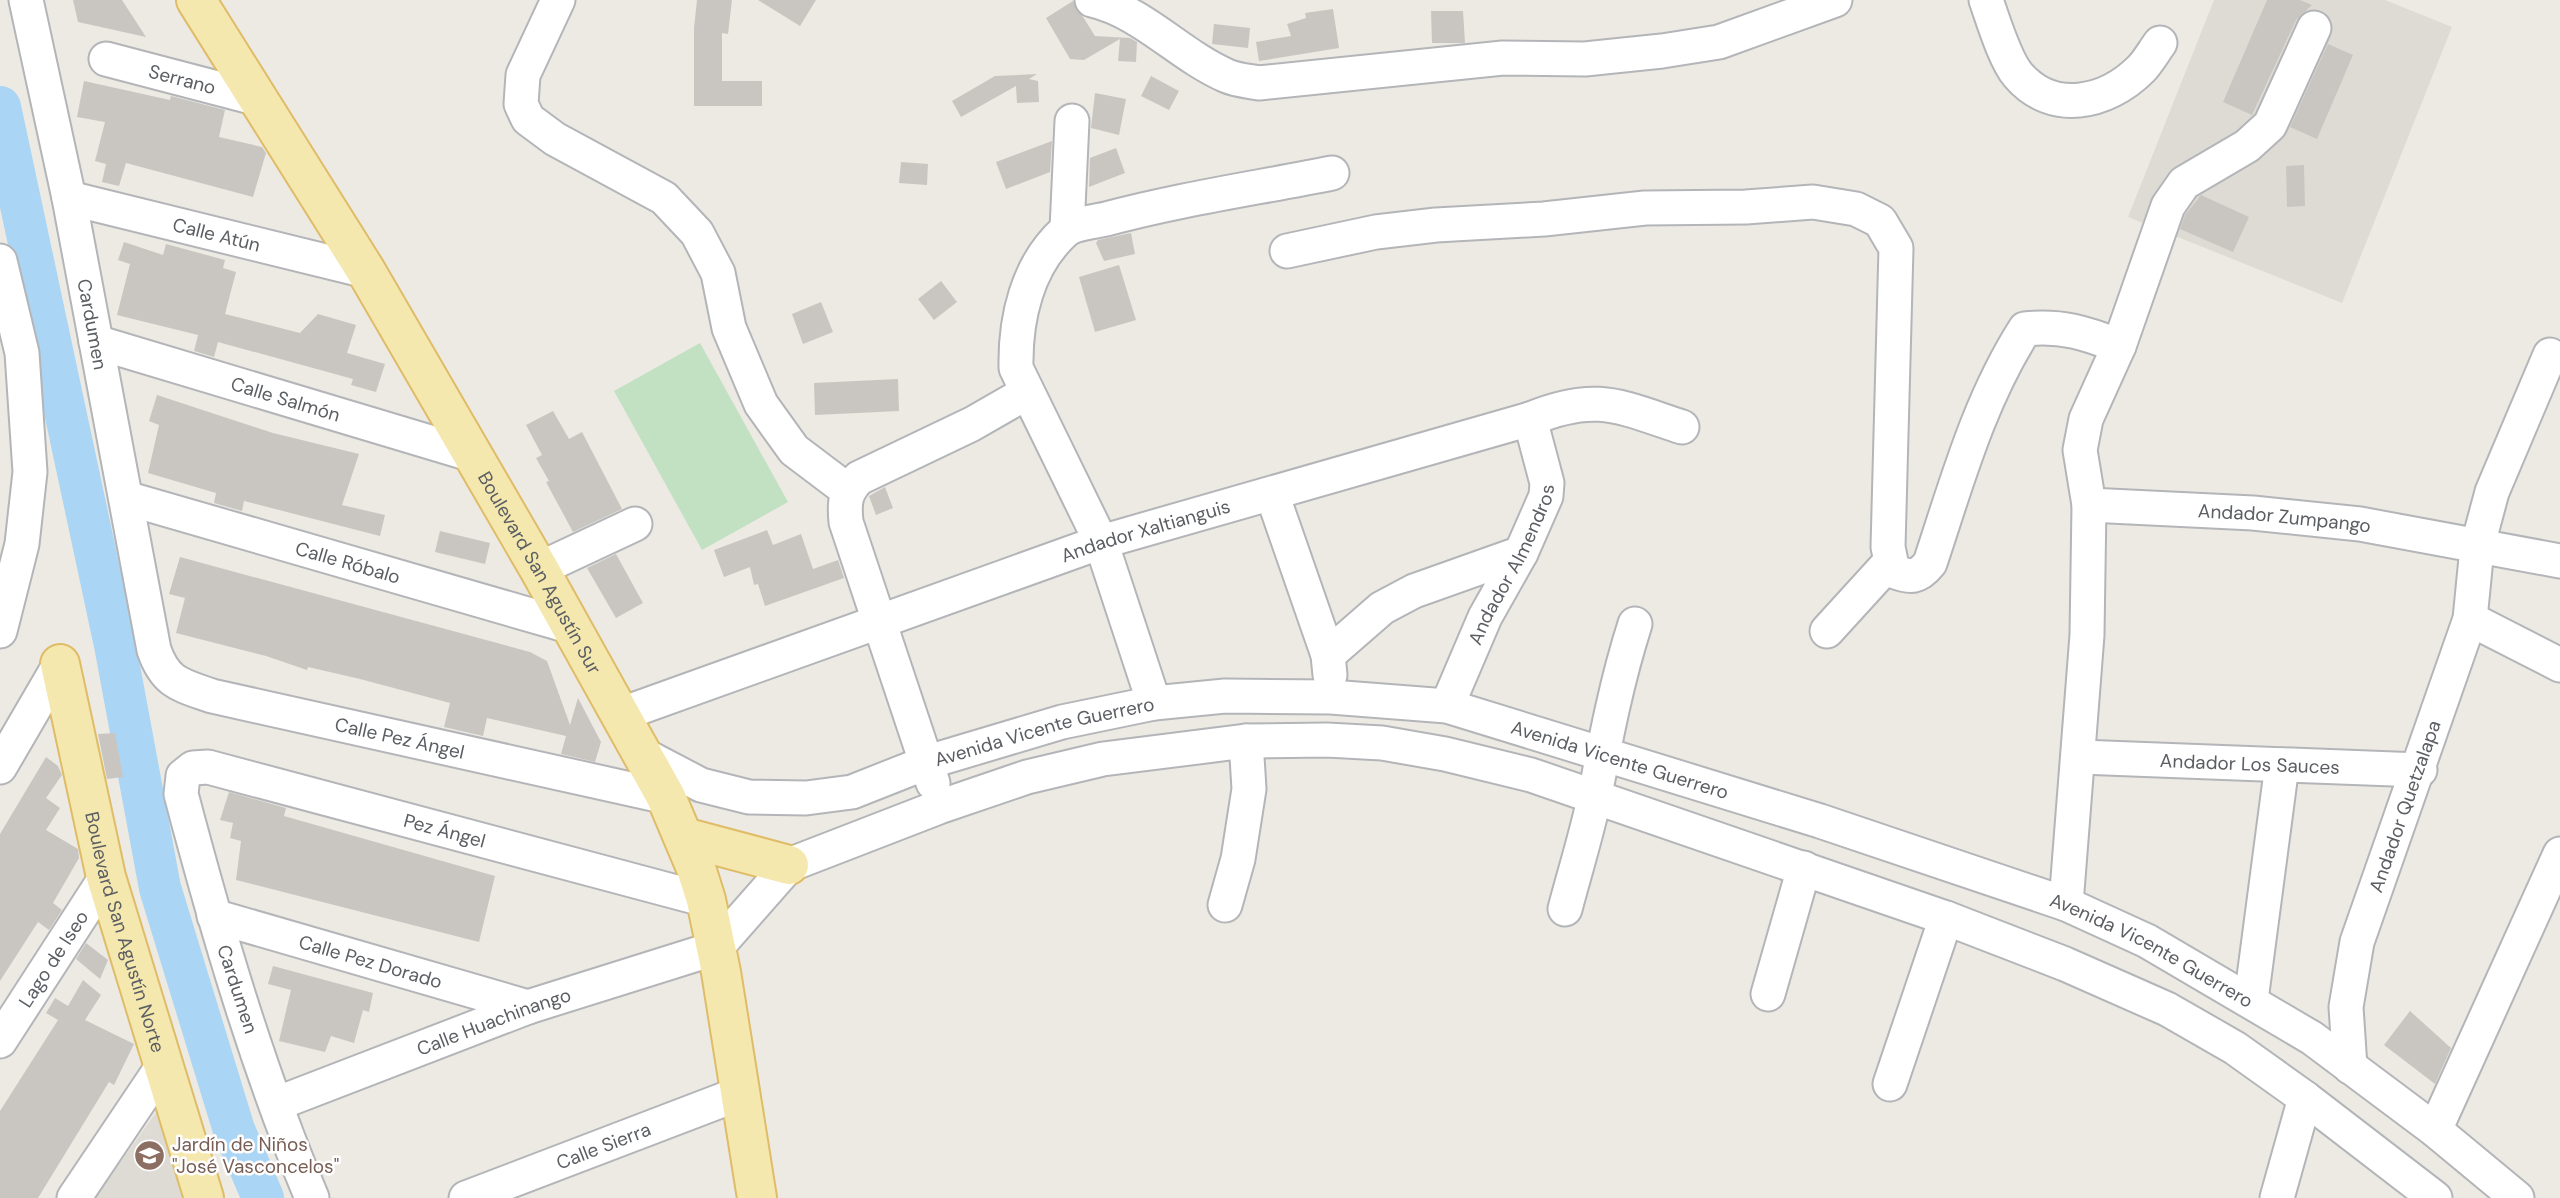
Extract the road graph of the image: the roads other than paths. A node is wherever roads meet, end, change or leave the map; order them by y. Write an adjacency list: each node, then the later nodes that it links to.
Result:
1 (26, 0): 13 (street, Cardumen)
2 (196, 0): 10 (main road, Boulevard San Agustín Sur)
3 (558, 0): 25 (street)
4 (1092, 0): 5 (street)
5 (1835, 0)
6 (1986, 0): 8 (street)
7 (2314, 28): 19 (street)
8 (2160, 43)
9 (106, 59): 10 (street, Serrano)
10 (259, 99): 17 (main road, Boulevard San Agustín Sur)
11 (1072, 121): 14 (street)
12 (1332, 173): 14 (street)
13 (69, 198): 17 (street, Calle Atún); 18 (street, Cardumen)
14 (1067, 229): 21 (street)
15 (1287, 251): 34 (street)
16 (0, 261): 40 (street)
17 (366, 271): 24 (main road, Boulevard San Agustín Sur)
18 (96, 342): 24 (street, Calle Salmón); 27 (street, Cardumen)
19 (2119, 346): 28 (street); 34 (street)
20 (2550, 355): 31 (street, Andador Quetzalapa)
21 (1026, 393): 25 (street); 30 (street)
22 (1530, 419): 23 (street, Andador Xaltianguis); 26 (street, Andador Xaltianguis); 32 (street, Andador Almendros)
23 (1682, 427)
24 (473, 455): 35 (main road, Boulevard San Agustín Sur)
25 (847, 490): 36 (street)
26 (1272, 494): 30 (street, Andador Xaltianguis); 43 (street)
27 (126, 498): 39 (street, Calle Róbalo); 42 (street, Cardumen)
28 (2089, 505): 31 (street, Andador Zumpango); 53 (street)
29 (635, 524): 35 (street)
30 (1101, 542): 36 (street, Andador Xaltianguis); 47 (street)
31 (2477, 548): 33 (street, Andador Zumpango); 37 (street, Andador Quetzalapa)
32 (1521, 553): 43 (street); 48 (street, Andador Almendros)
33 (2560, 561)
34 (1889, 563): 41 (street)
35 (539, 569): 39 (main road, Boulevard San Agustín Sur)
36 (880, 620): 49 (street, Andador Xaltianguis); 54 (street)
37 (2470, 620): 45 (street); 57 (street, Andador Quetzalapa)
38 (1635, 624): 51 (street)
39 (572, 627): 49 (main road, Boulevard San Agustín Sur)
40 (0, 631)
41 (1827, 631)
42 (155, 650): 60 (street, Calle Pez Ángel)
43 (1328, 655): 46 (street)
44 (60, 664): 56 (street); 66 (main road, Boulevard San Agustín Norte)
45 (2560, 665)
46 (1331, 697): 47 (street, Avenida Vicente Guerrero); 48 (street, Avenida Vicente Guerrero)
47 (1154, 703): 54 (street, Avenida Vicente Guerrero)
48 (1447, 706): 51 (street, Avenida Vicente Guerrero)
49 (619, 715): 52 (main road, Boulevard San Agustín Sur)
50 (1246, 741): 59 (street, Avenida Vicente Guerrero); 61 (street, Avenida Vicente Guerrero); 69 (street)
51 (1601, 751): 59 (street); 68 (street, Avenida Vicente Guerrero)
52 (640, 753): 54 (street, Avenida Vicente Guerrero); 60 (main road, Boulevard San Agustín Sur)
53 (2080, 757): 55 (street, Andador Los Sauces); 68 (street)
54 (928, 762): 61 (street)
55 (2282, 765): 57 (street, Andador Los Sauces); 75 (street)
56 (0, 767)
57 (2420, 770): 79 (street, Andador Quetzalapa)
58 (183, 776): 67 (street, Pez Ángel); 71 (street, Cardumen)
59 (1595, 795): 65 (street, Avenida Vicente Guerrero); 70 (street)
60 (666, 797): 62 (main road, Boulevard San Agustín Sur)
61 (939, 807): 64 (street, Avenida Vicente Guerrero)
62 (684, 837): 64 (main road); 67 (main road, Boulevard San Agustín Sur)
63 (2560, 854): 84 (street)
64 (789, 865): 73 (street, Avenida Vicente Guerrero)
65 (1804, 868): 72 (street, Avenida Vicente Guerrero); 74 (street)
66 (106, 877): 77 (street, Lago de Iseo); 78 (main road, Boulevard San Agustín Norte)
67 (706, 900): 73 (main road, Boulevard San Agustín Sur)
68 (2066, 904): 75 (street, Avenida Vicente Guerrero)
69 (1225, 905)
70 (1565, 909)
71 (214, 916): 76 (street, Calle Pez Dorado); 83 (street, Cardumen)
72 (1946, 918): 80 (street); 82 (street, Avenida Vicente Guerrero)
73 (716, 948): 76 (street, Calle Huachinango); 81 (main road, Boulevard San Agustín Sur)
74 (1768, 994)
75 (2251, 1000): 79 (street, Avenida Vicente Guerrero)
76 (528, 1007): 83 (street, Calle Huachinango)
77 (0, 1041)
78 (162, 1067): 85 (street); 86 (main road, Boulevard San Agustín Norte)
79 (2350, 1067): 84 (street, Avenida Vicente Guerrero)
80 (1890, 1084)
81 (741, 1093): 88 (street, Calle Sierra); 89 (main road, Boulevard San Agustín Sur)
82 (2305, 1098): 90 (street); 91 (street, Avenida Vicente Guerrero)
83 (276, 1104): 87 (street, Cardumen)
84 (2435, 1130): 92 (street, Avenida Vicente Guerrero)
85 (74, 1198)
86 (204, 1198)
87 (312, 1198)
88 (466, 1198)
89 (757, 1198)
90 (2277, 1198)
91 (2435, 1198)
92 (2517, 1198)

